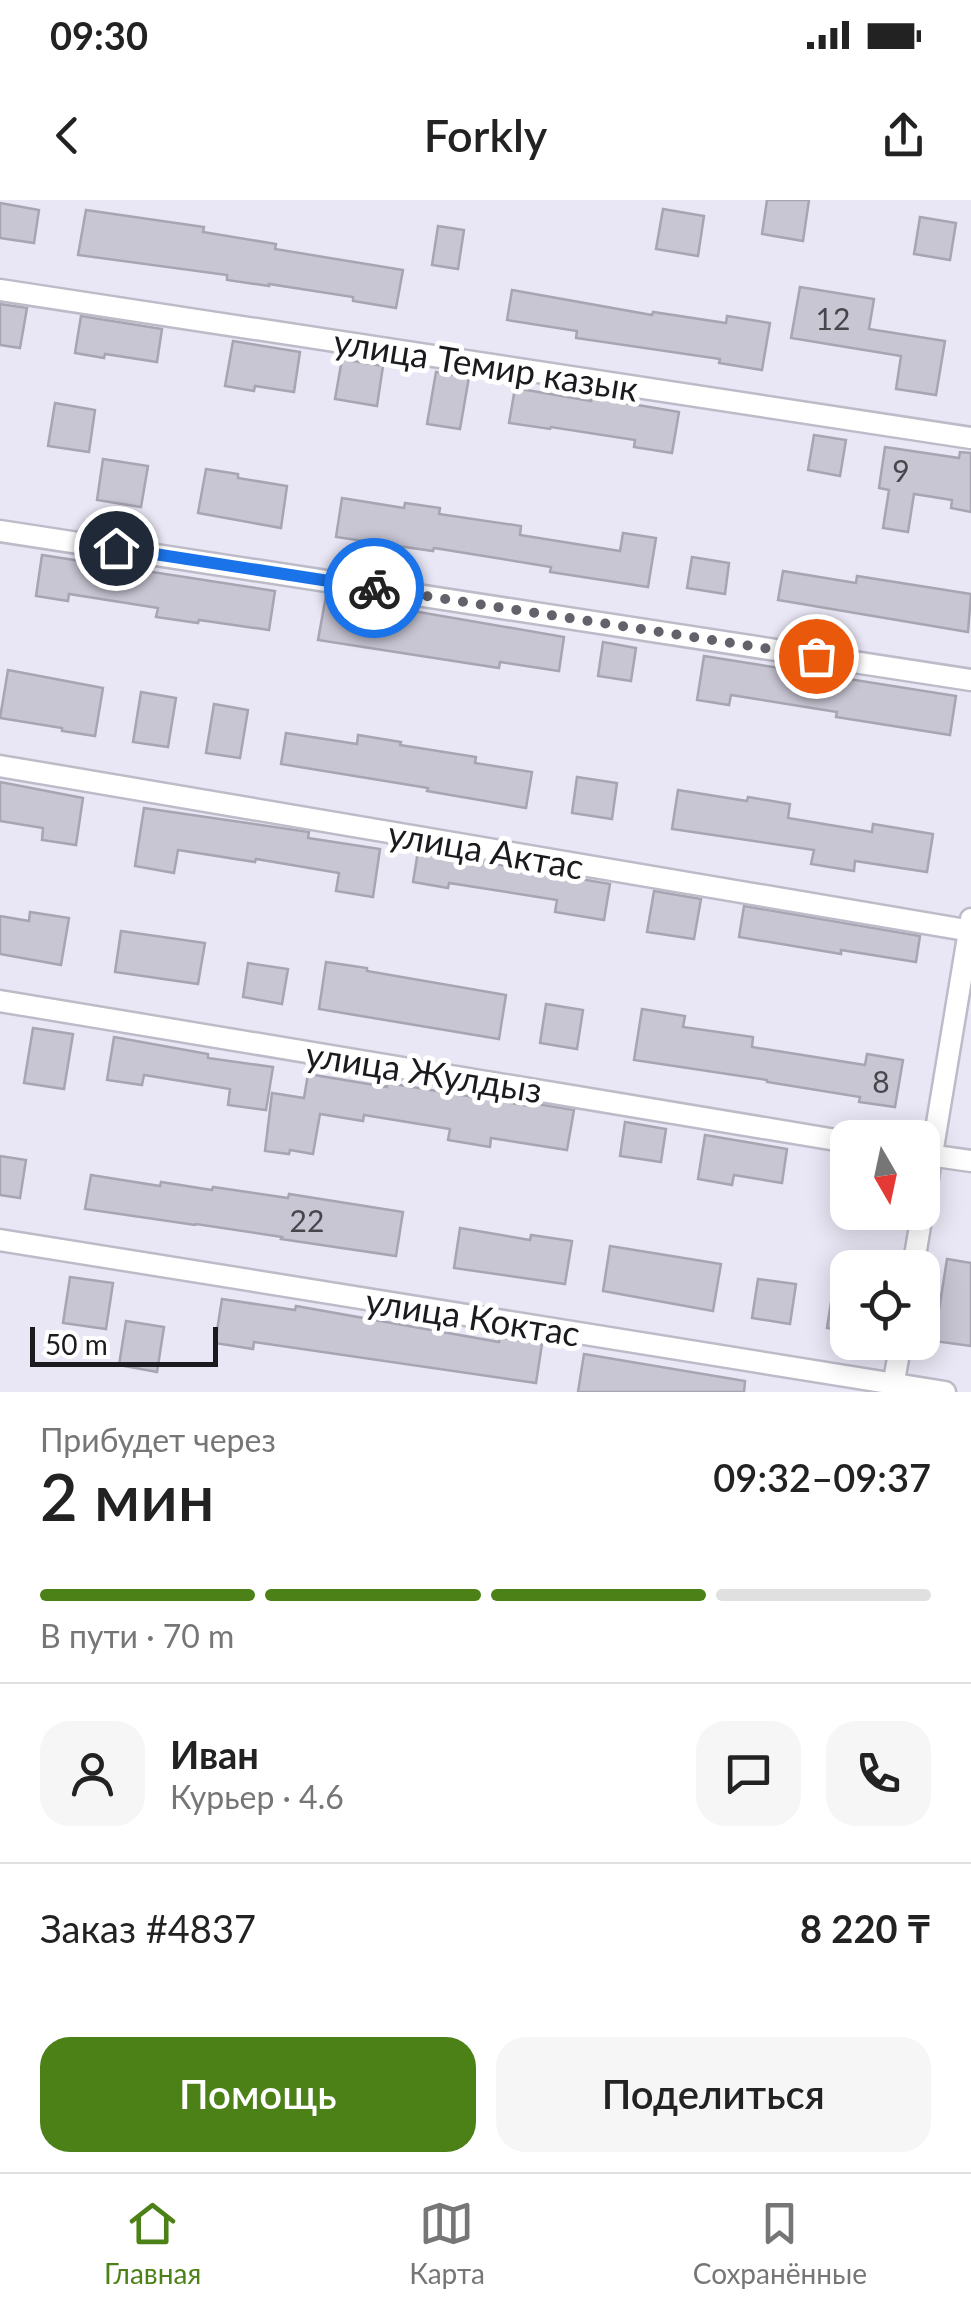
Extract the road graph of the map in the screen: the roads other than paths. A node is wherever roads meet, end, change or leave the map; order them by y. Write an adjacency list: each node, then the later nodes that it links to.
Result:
1 (0, 290): 2 (street, улица Темир казык)
2 (971, 438)
3 (0, 531): 4 (street)
4 (971, 680)
5 (0, 766): 6 (street, улица Актас)
6 (970, 926): 8 (street)
7 (0, 1001): 9 (street, улица Жулдыз)
8 (934, 1120)
9 (830, 1139)
10 (940, 1157): 11 (street)
11 (971, 1162)
12 (0, 1240): 14 (street, улица Коктас)
13 (898, 1360): 14 (street)
14 (893, 1388): 15 (street, улица Коктас)
15 (945, 1392)

